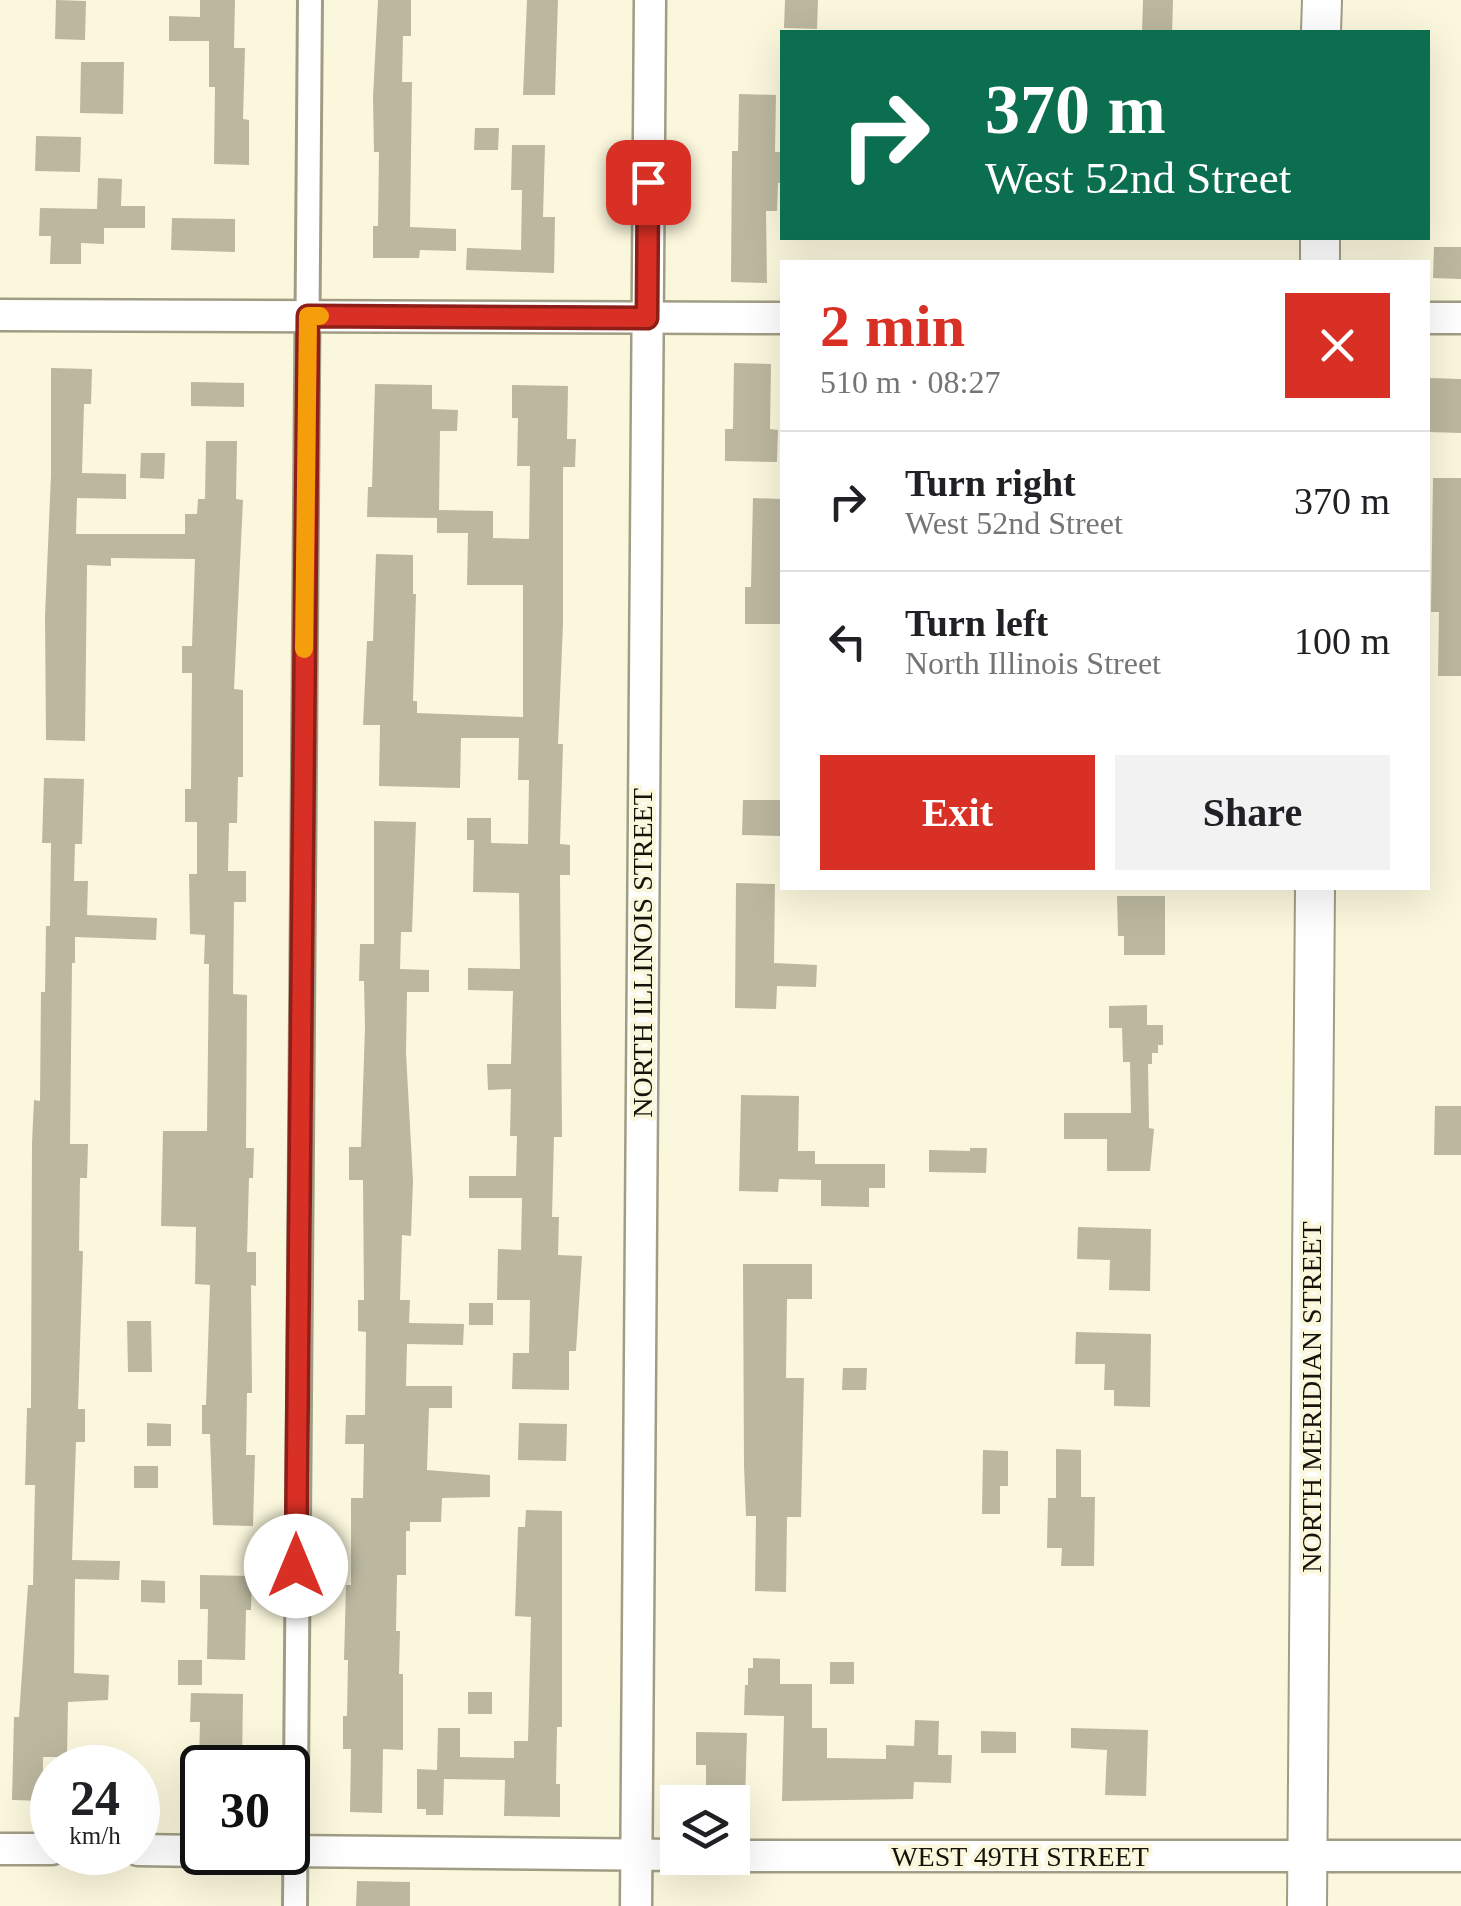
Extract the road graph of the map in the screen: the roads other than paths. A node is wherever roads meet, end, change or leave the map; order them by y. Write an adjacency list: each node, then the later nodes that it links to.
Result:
1 (310, 0): 6 (street)
2 (650, 0): 7 (street, NORTH ILLINOIS STREET)
3 (1322, 0): 4 (main road)
4 (1322, 30)
5 (0, 315): 6 (street)
6 (308, 316): 7 (street); 12 (street)
7 (647, 318): 8 (street); 16 (street, NORTH ILLINOIS STREET)
8 (780, 318)
9 (1430, 318): 10 (street)
10 (1461, 318)
11 (1315, 890): 20 (main road, NORTH MERIDIAN STREET)
12 (293, 1745)
13 (0, 1849): 14 (street)
14 (30, 1849)
15 (310, 1851): 16 (street)
16 (636, 1855): 17 (street); 23 (street, NORTH ILLINOIS STREET)
17 (660, 1856)
18 (750, 1856): 20 (street, WEST 49TH STREET)
19 (1461, 1856): 20 (street, WEST 49TH STREET)
20 (1308, 1857): 24 (main road, NORTH MERIDIAN STREET)
21 (293, 1875): 22 (street)
22 (295, 1906)
23 (636, 1906)
24 (1308, 1906)

